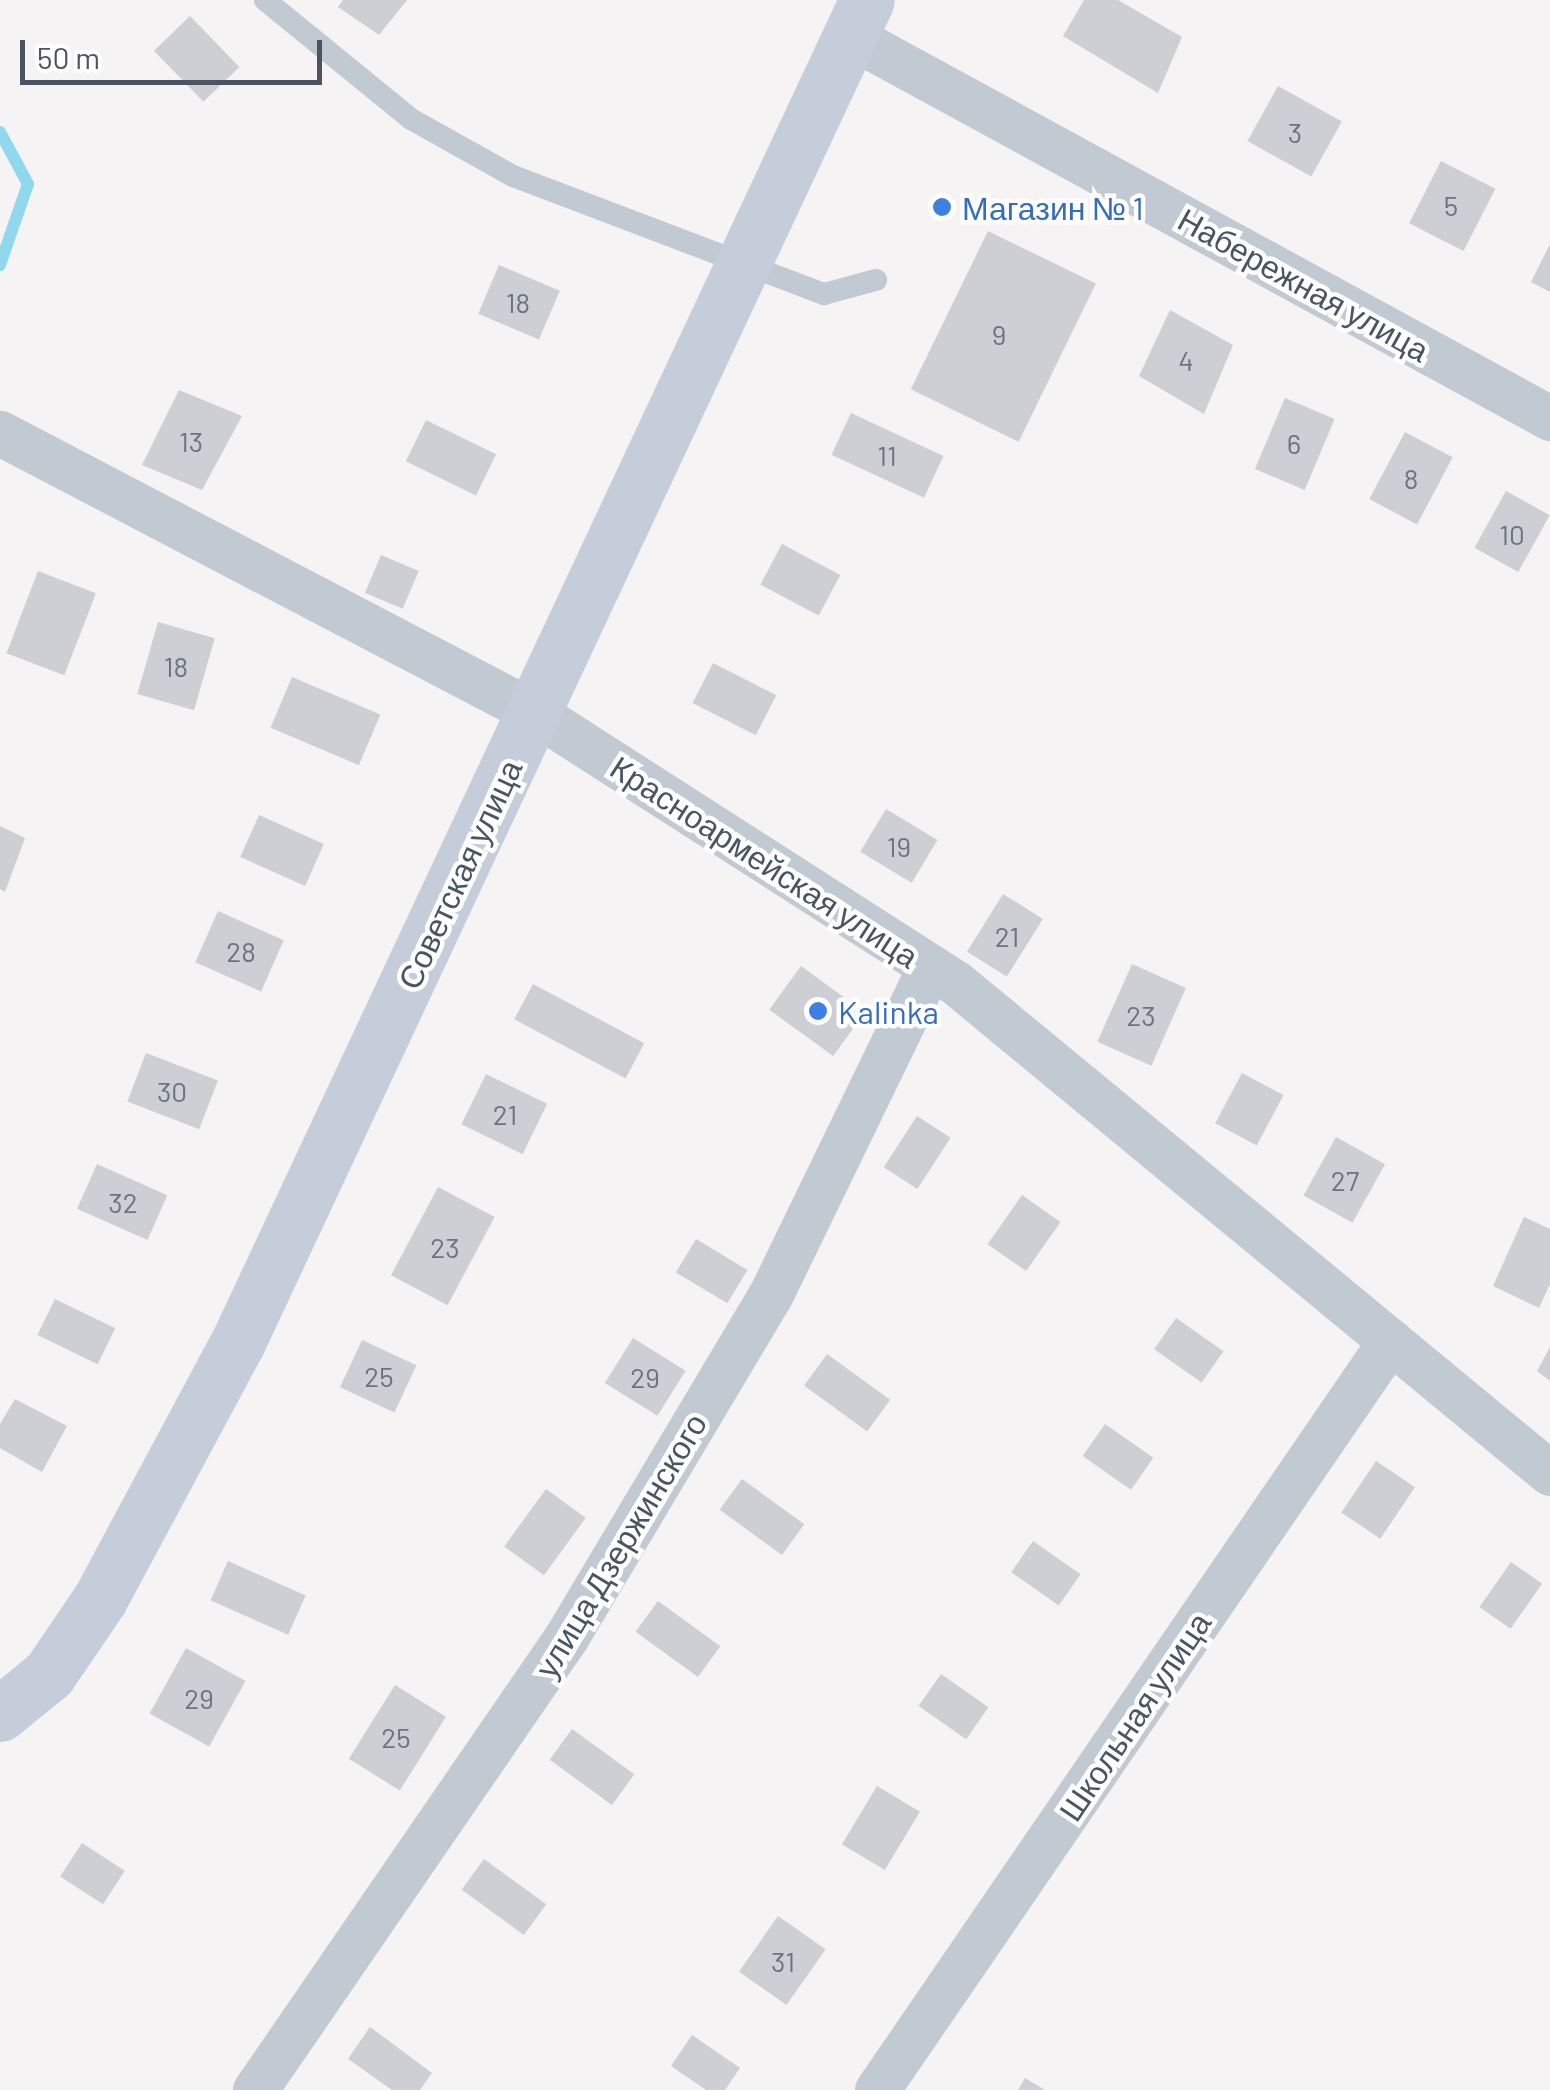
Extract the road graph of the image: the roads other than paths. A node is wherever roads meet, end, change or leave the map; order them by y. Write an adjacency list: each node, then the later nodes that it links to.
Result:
1 (264, 0): 3 (lane)
2 (857, 18): 3 (street, Советская улица); 5 (street, Набережная улица)
3 (746, 265): 4 (lane); 7 (street, Советская улица)
4 (876, 280)
5 (1550, 418)
6 (0, 433): 7 (street, Красноармейская улица)
7 (535, 713): 8 (street, Красноармейская улица); 11 (street, Советская улица)
8 (930, 967): 9 (street, Красноармейская улица); 12 (street, улица Дзержинского)
9 (1390, 1342): 10 (street, Красноармейская улица); 13 (street, Школьная улица)
10 (1550, 1473)
11 (0, 1714)
12 (256, 2090)
13 (878, 2090)

